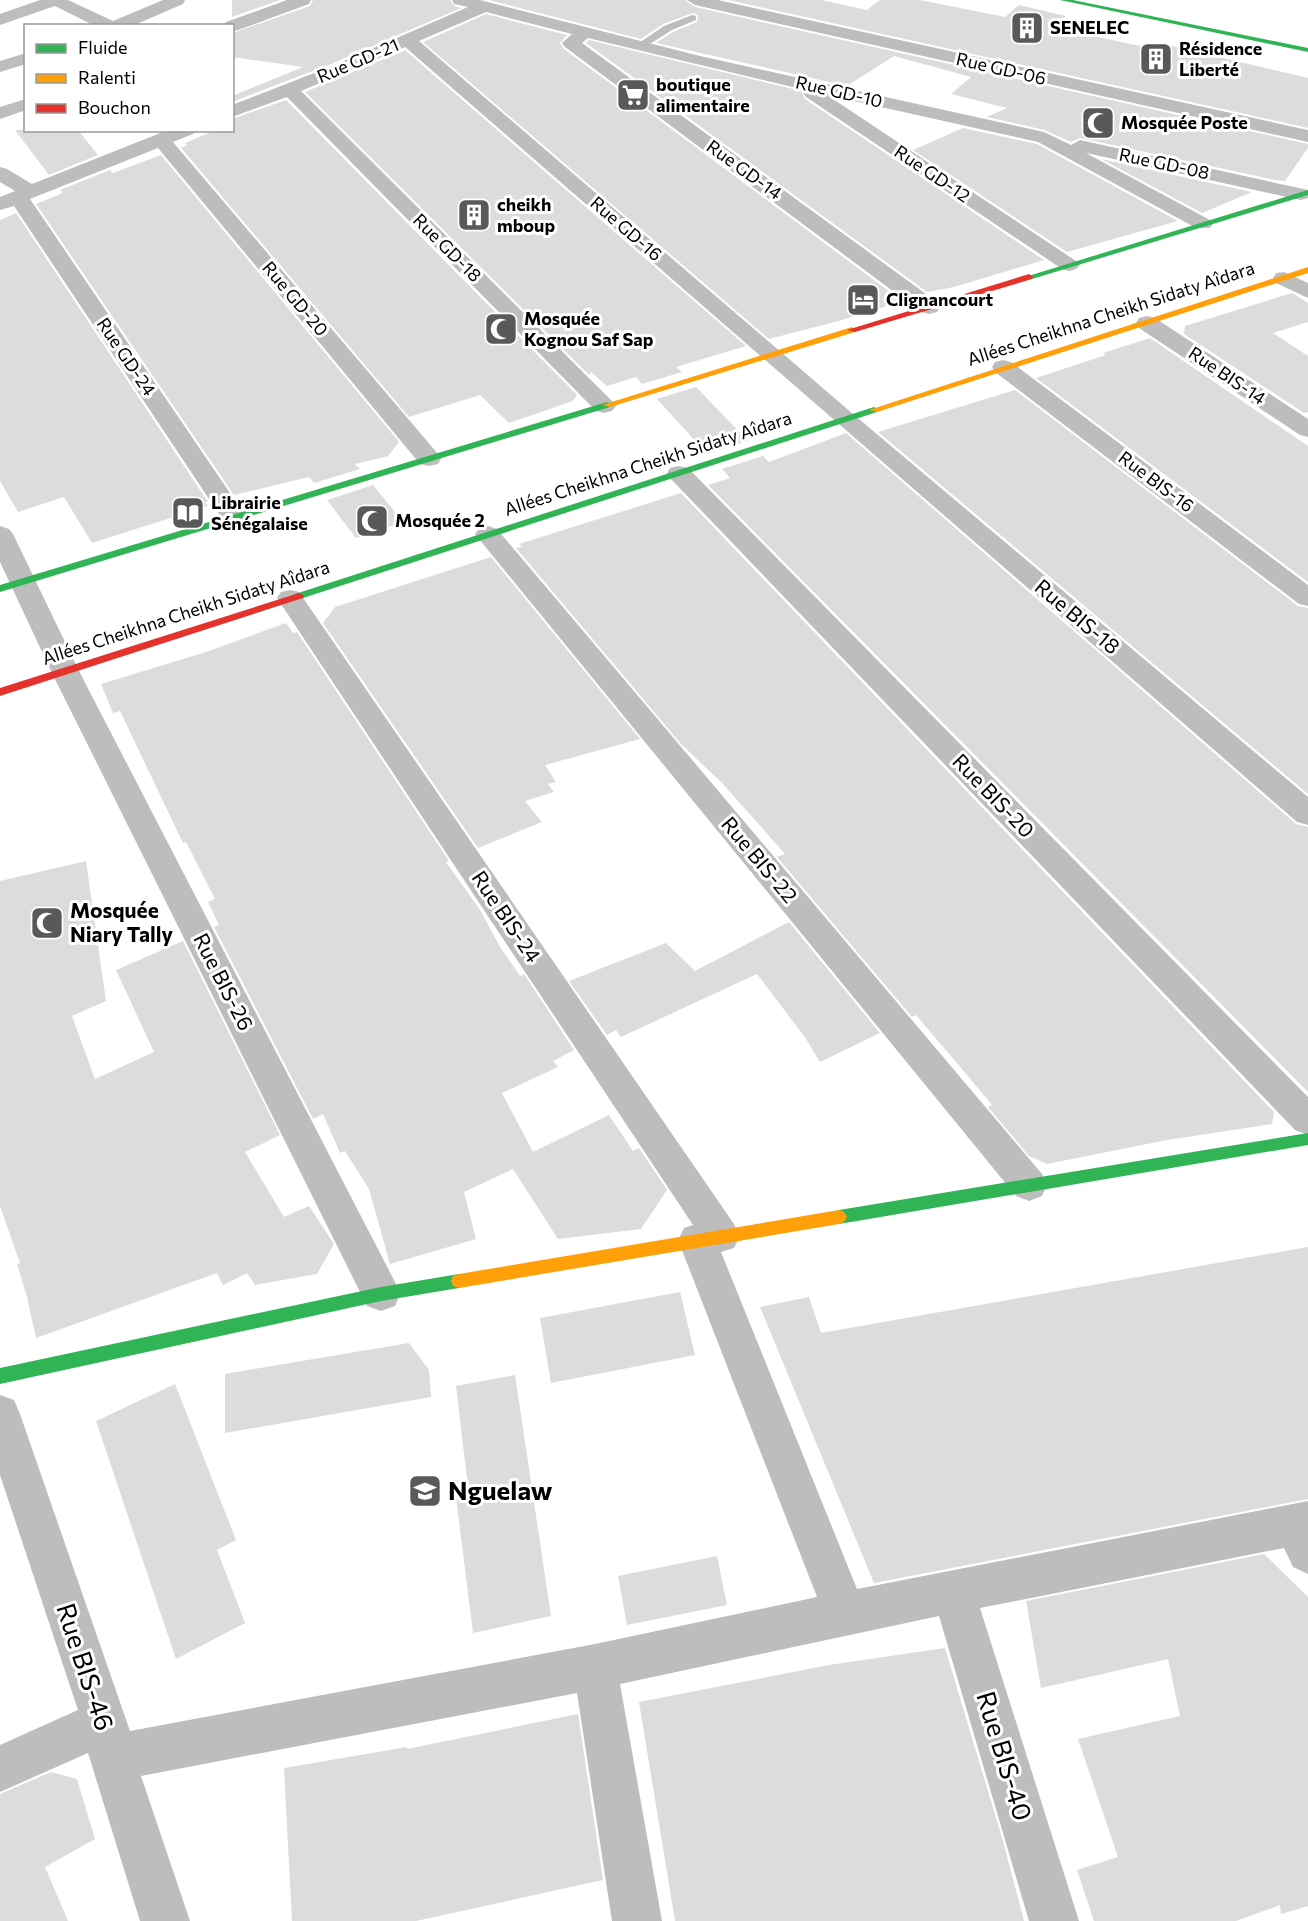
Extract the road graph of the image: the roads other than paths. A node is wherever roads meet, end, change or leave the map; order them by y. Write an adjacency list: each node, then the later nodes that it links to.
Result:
1 (56, 0): 11 (street); 12 (street)
2 (177, 0): 13 (street)
3 (303, 0): 14 (street)
4 (460, 0): 8 (street, Rue GD-10)
5 (695, 0): 27 (street, Rue GD-06)
6 (1063, 0): 9 (main road)
7 (1157, 4): 9 (main road)
8 (482, 7): 15 (street, Rue GD-10); 16 (street, Rue GD-21)
9 (1138, 8): 18 (main road)
10 (692, 18): 17 (lane)
11 (0, 20)
12 (105, 24)
13 (122, 24)
14 (234, 25)
15 (584, 33): 17 (street, Rue GD-10); 38 (street, Rue GD-14)
16 (407, 40): 22 (street, Rue GD-21); 40 (street, Rue GD-16)
17 (638, 47): 21 (street, Rue GD-10)
18 (1308, 50)
19 (24, 59): 20 (street)
20 (0, 67)
21 (796, 82): 28 (street, Rue GD-10); 34 (street, Rue GD-12)
22 (290, 90): 24 (street, Rue GD-21); 42 (street, Rue GD-18)
23 (24, 105): 25 (street)
24 (234, 111)
25 (0, 113)
26 (181, 132): 29 (street)
27 (1308, 136)
28 (1044, 138): 31 (street, Rue GD-08); 33 (street, Rue GD-10)
29 (161, 140): 32 (street); 45 (street, Rue GD-20)
30 (0, 173): 32 (street, Rue GD-24)
31 (1298, 192): 33 (main road)
32 (16, 198): 47 (street, Rue GD-24)
33 (1203, 224): 34 (main road)
34 (1069, 265): 38 (main road)
35 (1308, 270): 36 (main road, Allées Cheikhna Cheikh Sidaty Aîdara)
36 (1284, 278): 37 (street); 39 (main road, Allées Cheikhna Cheikh Sidaty Aîdara)
37 (1308, 292)
38 (929, 307): 40 (main road)
39 (1146, 322): 41 (main road, Allées Cheikhna Cheikh Sidaty Aîdara); 44 (street, Rue BIS-14)
40 (775, 358): 42 (main road); 43 (street, Rue GD-16)
41 (1003, 367): 43 (main road, Allées Cheikhna Cheikh Sidaty Aîdara); 52 (street, Rue BIS-16)
42 (604, 406): 45 (main road)
43 (838, 413): 46 (main road, Allées Cheikhna Cheikh Sidaty Aîdara); 55 (street, Rue BIS-18)
44 (1308, 430)
45 (429, 459): 47 (main road)
46 (679, 473): 49 (main road, Allées Cheikhna Cheikh Sidaty Aîdara); 56 (street, Rue BIS-20)
47 (234, 518): 50 (main road)
48 (0, 534): 50 (street, Rue BIS-26)
49 (488, 534): 51 (main road, Allées Cheikhna Cheikh Sidaty Aîdara); 58 (street, Rue BIS-22)
50 (17, 588): 53 (street, Rue BIS-26)
51 (290, 598): 53 (main road, Allées Cheikhna Cheikh Sidaty Aîdara); 59 (street, Rue BIS-24)
52 (1308, 598)
53 (61, 662): 54 (main road, Allées Cheikhna Cheikh Sidaty Aîdara); 60 (street, Rue BIS-26)
54 (0, 692)
55 (1308, 814)
56 (1308, 1120)
57 (1308, 1139): 58 (main road)
58 (1029, 1185): 59 (main road)
59 (709, 1238): 60 (main road); 65 (street, Rue BIS-24)
60 (381, 1294): 61 (main road)
61 (0, 1376)
62 (0, 1414): 67 (street, Rue BIS-46)
63 (1304, 1533): 64 (street)
64 (953, 1591): 65 (street); 71 (street, Rue BIS-40)
65 (846, 1613): 66 (street)
66 (594, 1668): 67 (street); 70 (street)
67 (108, 1739): 68 (street); 69 (street, Rue BIS-46)
68 (0, 1769)
69 (165, 1921)
70 (637, 1921)
71 (1054, 1921)

